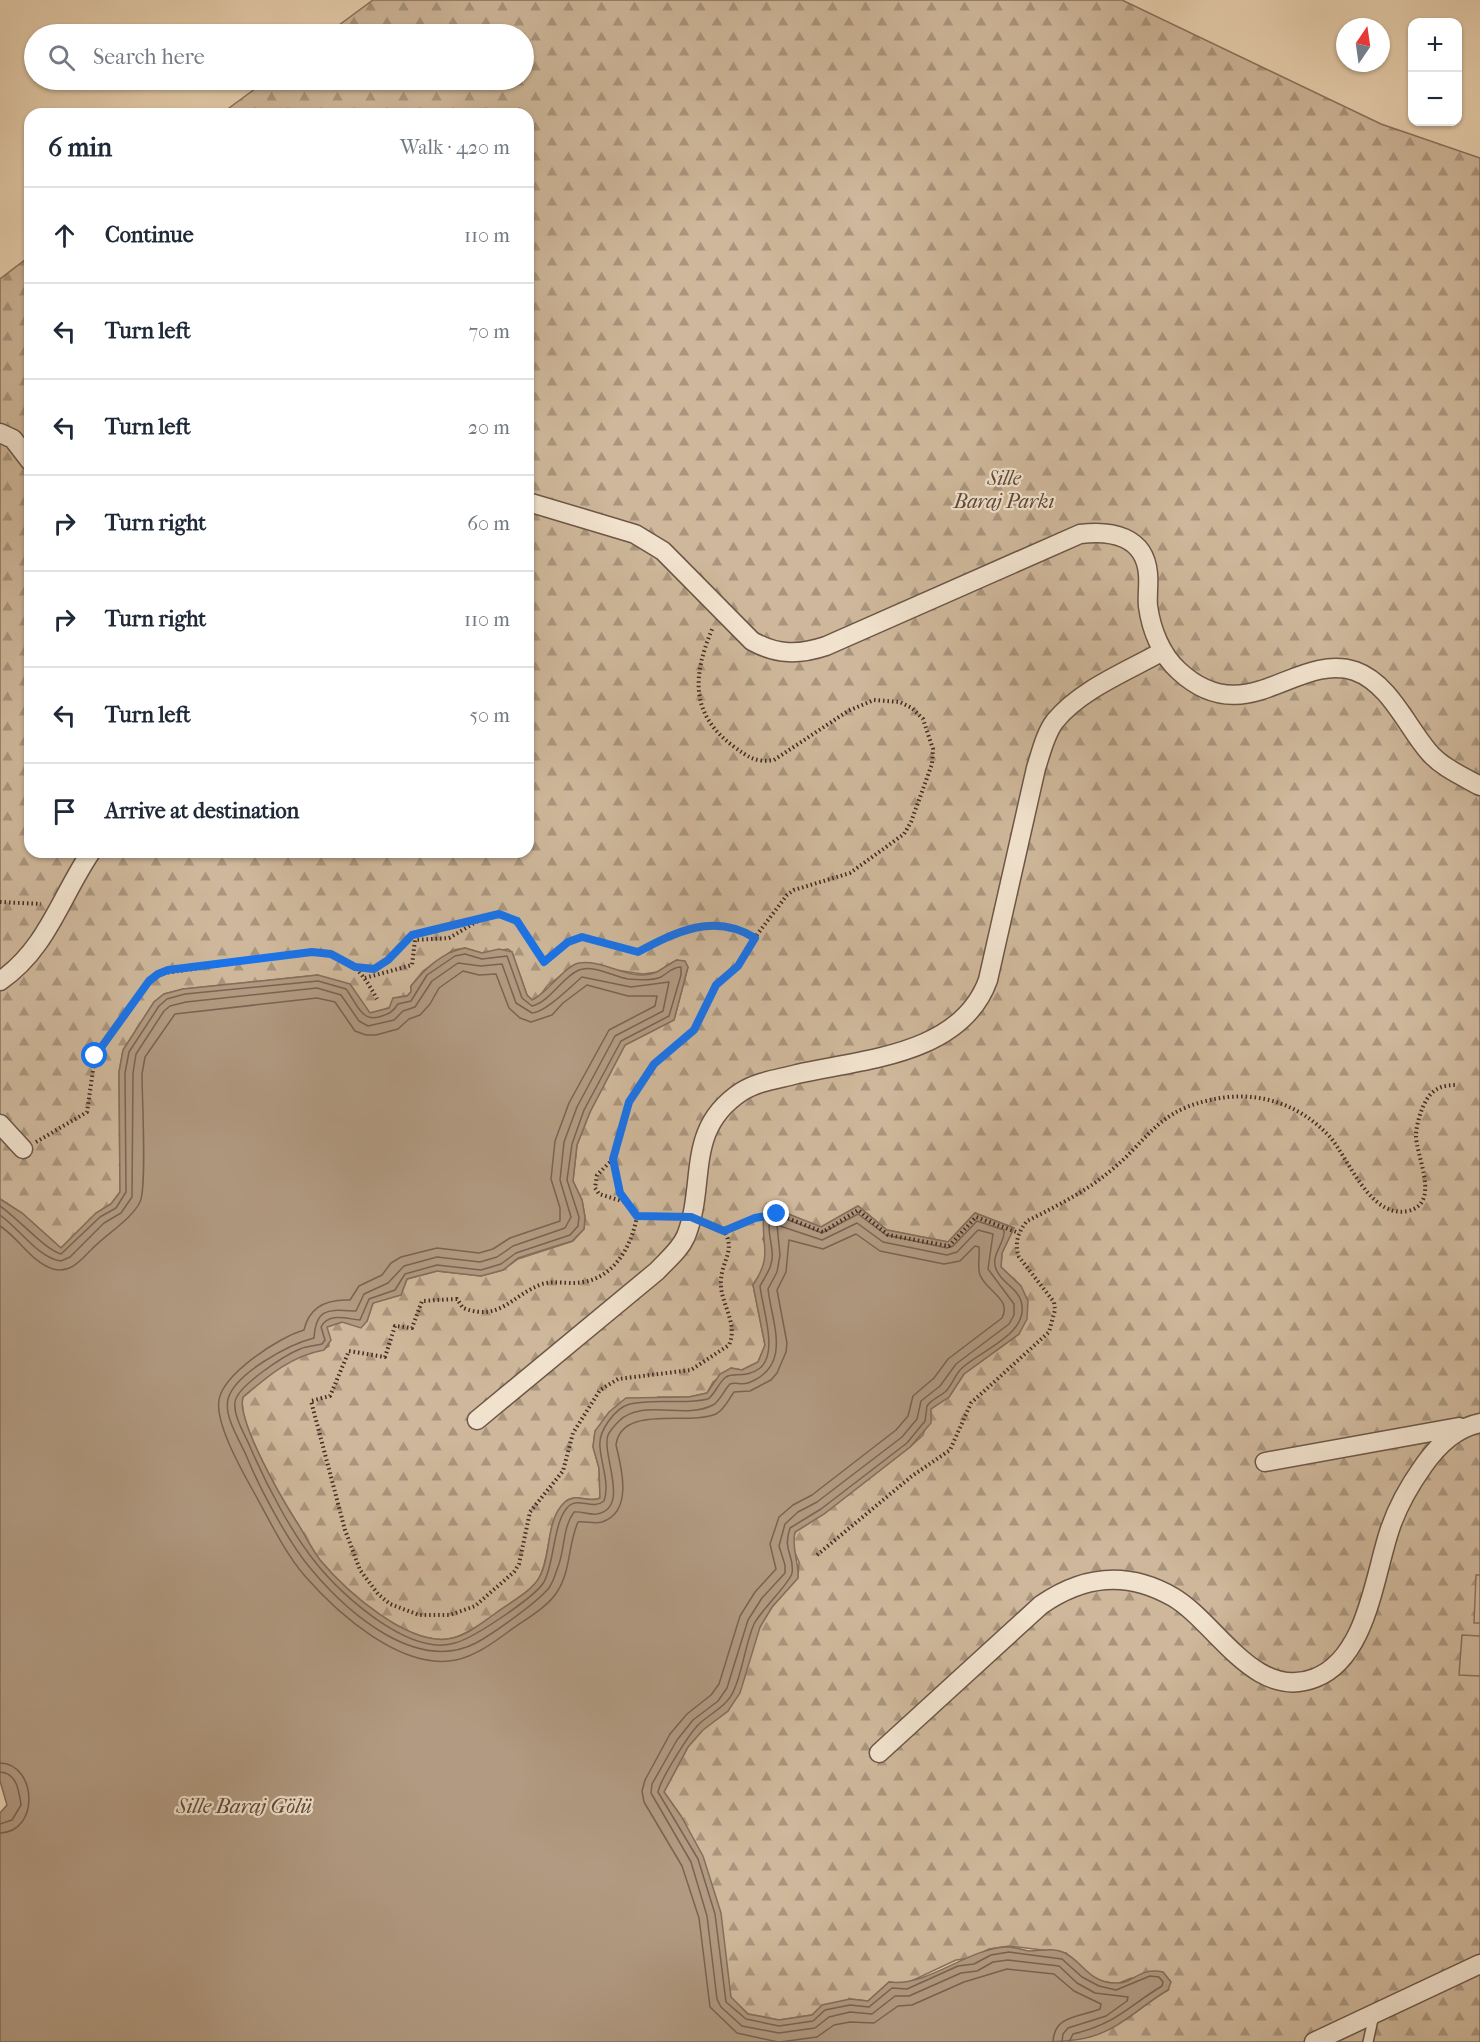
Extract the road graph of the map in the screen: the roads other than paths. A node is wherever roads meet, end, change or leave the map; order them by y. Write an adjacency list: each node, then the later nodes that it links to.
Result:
1 (0, 433): 2 (street)
2 (24, 453)
3 (534, 504): 4 (street)
4 (1163, 651): 5 (street); 10 (street)
5 (1480, 786)
6 (88, 858): 7 (street)
7 (0, 981)
8 (0, 1124): 9 (street)
9 (23, 1149)
10 (477, 1420)
11 (1472, 1425): 12 (street); 13 (street)
12 (1265, 1462)
13 (879, 1753)
14 (1480, 1964): 15 (street)
15 (1374, 2012): 16 (street); 17 (lane)
16 (1314, 2042)
17 (1368, 2042)

